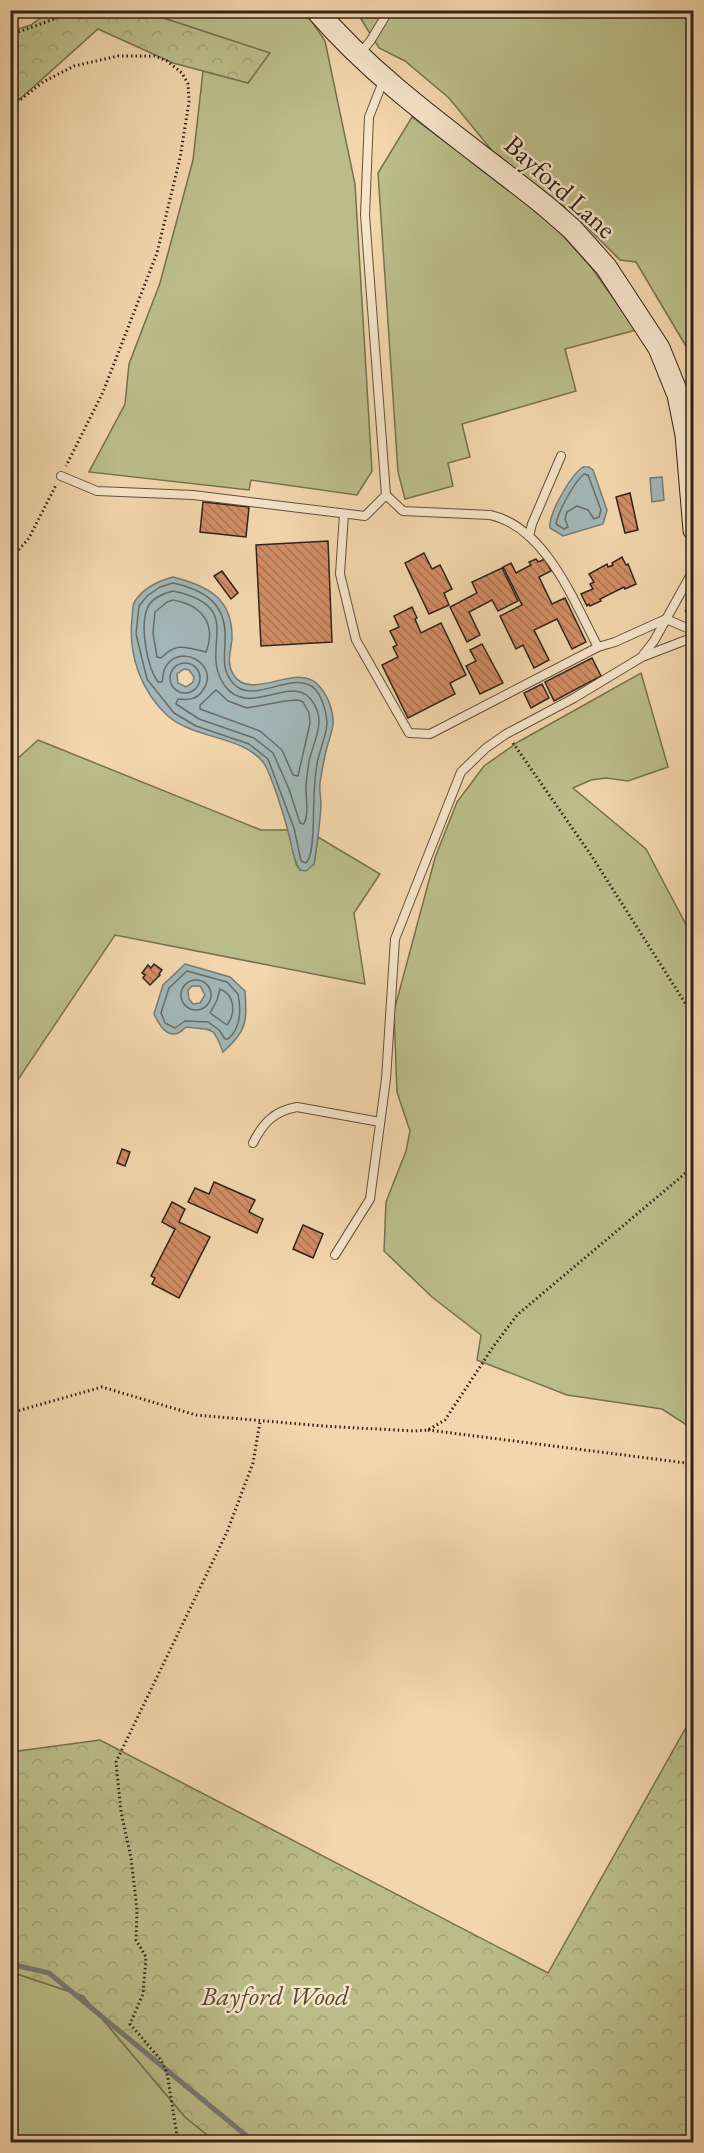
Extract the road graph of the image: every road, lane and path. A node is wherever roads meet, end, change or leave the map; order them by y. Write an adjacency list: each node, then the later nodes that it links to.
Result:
1 (79, 10): 4 (path)
2 (316, 10): 5 (street, Bayford Lane)
3 (389, 10): 5 (lane)
4 (10, 34)
5 (358, 56): 6 (street, Bayford Lane)
6 (384, 80): 10 (lane); 12 (street, Bayford Lane)
7 (10, 108): 9 (path)
8 (561, 456): 13 (lane)
9 (61, 476): 11 (lane); 14 (path)
10 (386, 495): 11 (lane); 13 (lane)
11 (344, 514): 19 (lane)
12 (693, 530)
13 (530, 536): 19 (lane)
14 (10, 560)
15 (693, 569): 16 (lane)
16 (666, 619): 17 (lane); 19 (lane); 20 (lane)
17 (693, 631)
18 (693, 637): 20 (lane)
19 (598, 647)
20 (642, 657): 21 (lane)
21 (506, 734): 22 (path); 23 (lane)
22 (693, 1017)
23 (380, 1122): 24 (lane); 26 (lane)
24 (253, 1143)
25 (693, 1166): 29 (path)
26 (335, 1255)
27 (10, 1413): 28 (path)
28 (260, 1422): 29 (path); 31 (path)
29 (428, 1430): 30 (path)
30 (693, 1464)
31 (178, 2142)

